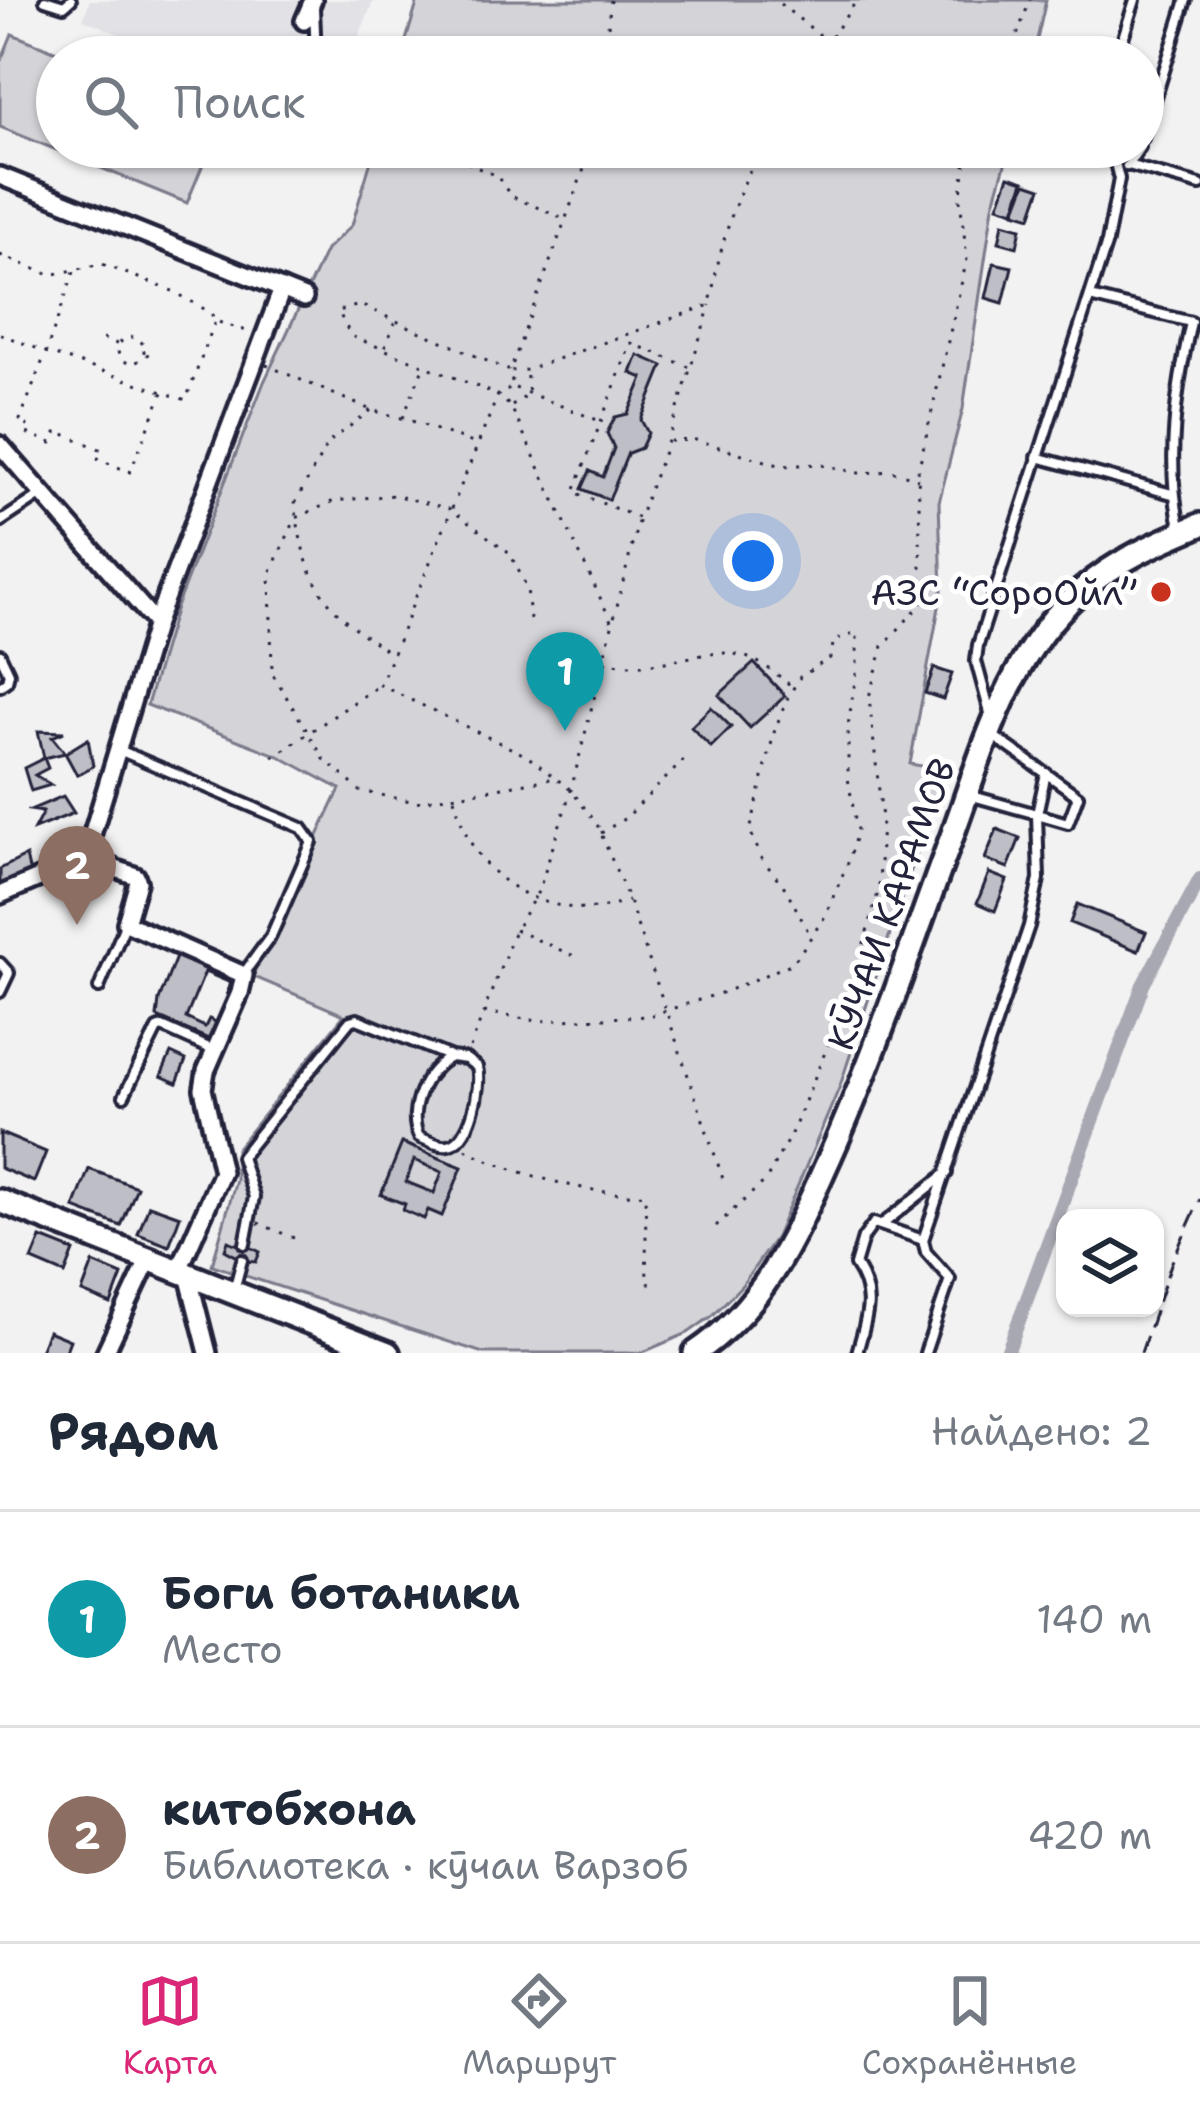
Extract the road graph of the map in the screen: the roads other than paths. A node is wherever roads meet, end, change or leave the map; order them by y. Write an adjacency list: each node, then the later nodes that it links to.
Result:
1 (45, 0): 2 (lane)
2 (71, 0)
3 (312, 0): 6 (street); 7 (lane)
4 (1135, 0): 8 (lane)
5 (1186, 0): 9 (lane)
6 (304, 21)
7 (315, 36)
8 (1124, 36)
9 (1164, 71)
10 (1117, 168): 14 (lane)
11 (1126, 168): 14 (lane)
12 (1139, 168): 15 (lane)
13 (0, 176): 16 (street)
14 (1119, 179): 17 (lane)
15 (1200, 184)
16 (283, 289): 18 (street); 26 (street)
17 (1090, 297): 19 (lane); 21 (lane)
18 (304, 298)
19 (1196, 322): 23 (lane)
20 (0, 445): 22 (street)
21 (1037, 457): 23 (lane); 29 (lane)
22 (41, 494): 24 (lane); 26 (street)
23 (1172, 494): 25 (lane)
24 (0, 522)
25 (1191, 529): 29 (main road, КӮЧАИ КАРАМОВ)
26 (156, 623): 30 (street)
27 (0, 654): 28 (lane)
28 (0, 686)
29 (990, 726): 31 (lane); 32 (main road, КӮЧАИ КАРАМОВ)
30 (119, 750): 34 (street); 38 (lane)
31 (1046, 773): 33 (lane); 33 (lane)
32 (967, 795): 33 (lane); 56 (main road, КӮЧАИ КАРАМОВ)
33 (1037, 814): 44 (lane)
34 (85, 858): 35 (street); 36 (street)
35 (0, 895)
36 (126, 923): 38 (street); 39 (lane)
37 (0, 962): 40 (lane)
38 (244, 975): 41 (street)
39 (99, 988)
40 (0, 992)
41 (213, 1051): 43 (lane); 51 (street)
42 (451, 1057): 42 (lane); 48 (lane)
43 (124, 1096)
44 (949, 1172): 46 (lane); 47 (lane)
45 (0, 1201): 50 (main road)
46 (884, 1224): 47 (lane); 57 (lane)
47 (923, 1240): 58 (lane)
48 (246, 1244)
49 (242, 1260): 52 (lane)
50 (148, 1261): 51 (main road); 53 (street)
51 (183, 1273): 52 (main road); 54 (street)
52 (234, 1291): 55 (main road)
53 (105, 1353)
54 (208, 1353)
55 (388, 1353)
56 (695, 1353)
57 (857, 1353)
58 (925, 1353)

